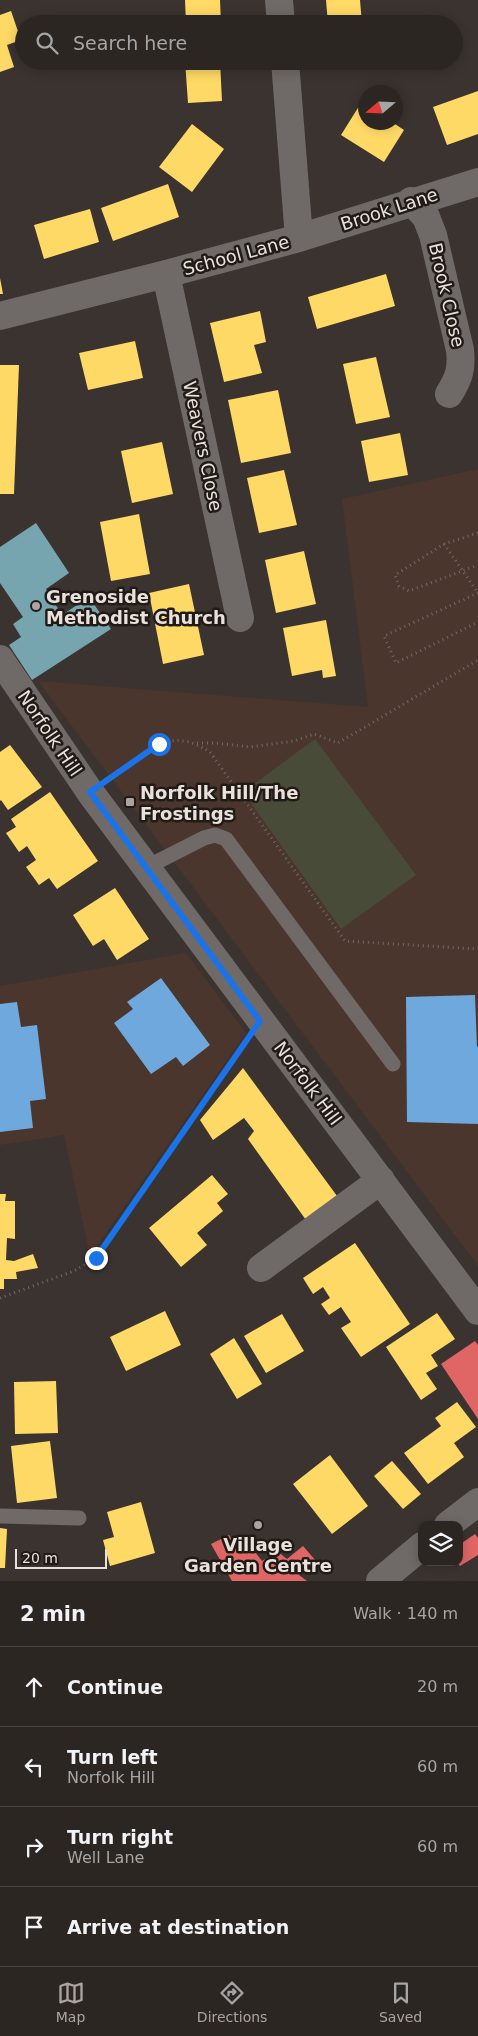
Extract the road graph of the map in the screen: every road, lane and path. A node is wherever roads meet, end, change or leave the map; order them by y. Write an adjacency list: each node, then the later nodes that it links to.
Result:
1 (279, 0): 2 (street)
2 (280, 15)
3 (285, 70): 6 (street, School Lane)
4 (478, 182): 5 (street, Brook Lane)
5 (411, 201): 6 (street, Brook Lane); 9 (street, Brook Close)
6 (300, 238): 7 (street, School Lane)
7 (166, 274): 8 (street, School Lane); 15 (street, Weavers Close)
8 (0, 316)
9 (449, 394)
10 (478, 533): 11 (path)
11 (444, 544): 13 (path); 13 (path)
12 (478, 565): 13 (path)
13 (463, 570): 14 (path)
14 (478, 593): 16 (path)
15 (240, 618)
16 (478, 622)
17 (0, 658): 20 (street, Norfolk Hill)
18 (478, 660): 19 (path)
19 (197, 743): 20 (path); 22 (path)
20 (90, 792): 21 (street, Norfolk Hill)
21 (147, 867): 23 (street, Norfolk Hill); 24 (lane)
22 (478, 949)
23 (260, 1021): 25 (street, Norfolk Hill); 27 (path)
24 (393, 1064)
25 (381, 1180): 26 (street); 28 (street, Norfolk Hill)
26 (261, 1268)
27 (0, 1298)
28 (478, 1311)
29 (478, 1502): 32 (street)
30 (0, 1516): 31 (lane)
31 (79, 1518)
32 (453, 1521)
33 (418, 1549): 34 (street)
34 (380, 1581)

